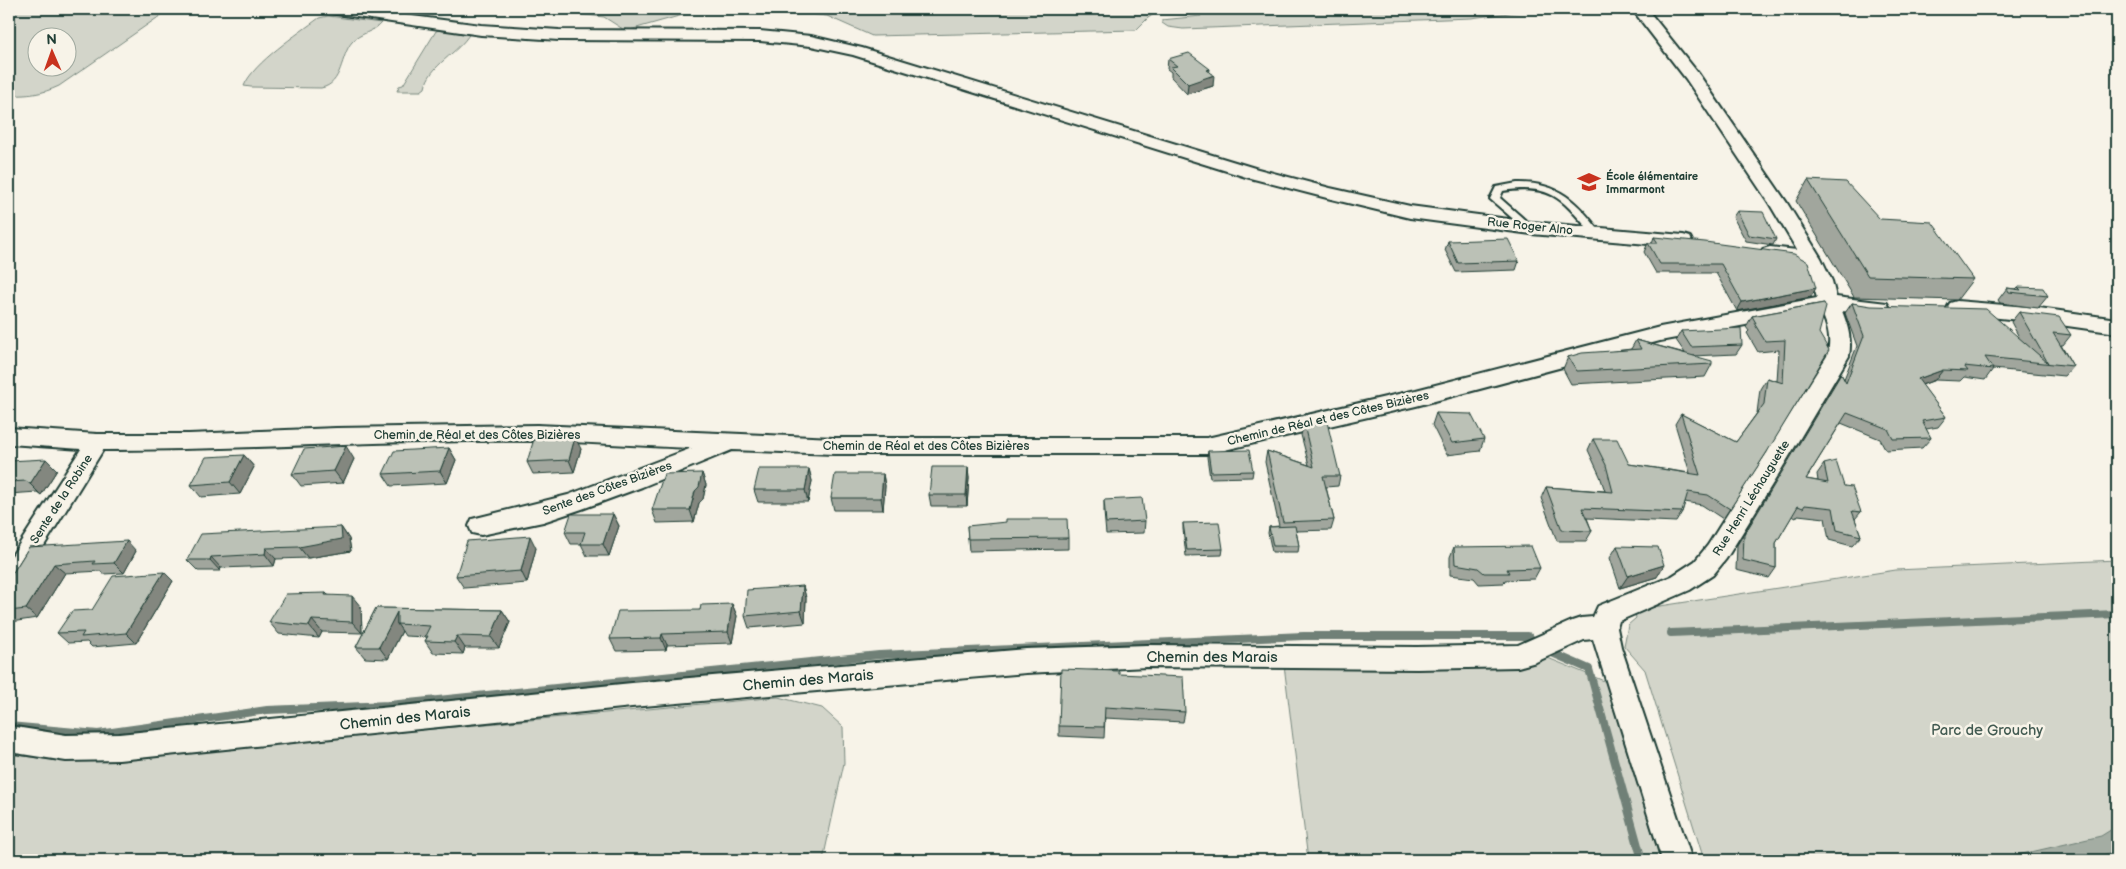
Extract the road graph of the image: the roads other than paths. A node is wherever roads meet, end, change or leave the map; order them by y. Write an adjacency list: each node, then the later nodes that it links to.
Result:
1 (329, 9): 3 (street, Rue Roger Alno)
2 (1641, 11): 7 (street, Rue Henri Léchauguette)
3 (1529, 228): 4 (street, Rue Roger Alno); 4 (lane)
4 (1596, 233): 5 (street, Rue Roger Alno)
5 (1701, 243)
6 (1756, 251): 7 (street)
7 (1811, 258): 8 (street, Rue Henri Léchauguette)
8 (1828, 303): 9 (street, Chemin de Réal et des Côtes Bizières); 14 (street, Chemin de Réal et des Côtes Bizières); 17 (street, Rue Henri Léchauguette)
9 (1903, 308)
10 (1942, 308): 11 (street)
11 (2117, 326)
12 (9, 436): 13 (street, Chemin de Réal et des Côtes Bizières)
13 (98, 442): 14 (street, Chemin de Réal et des Côtes Bizières); 16 (street, Sente de la Robine)
14 (731, 442): 15 (street, Sente des Côtes Bizières)
15 (481, 526)
16 (9, 581)
17 (1604, 628): 18 (street, Chemin des Marais); 19 (street)
18 (9, 739)
19 (1676, 860)

